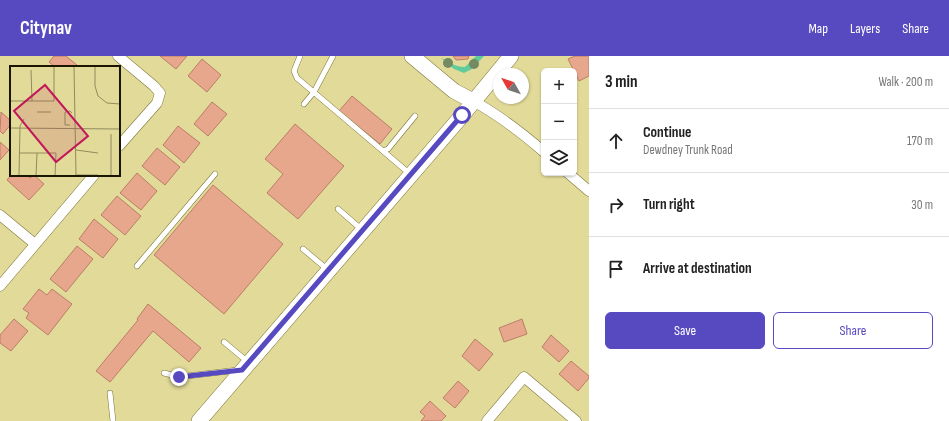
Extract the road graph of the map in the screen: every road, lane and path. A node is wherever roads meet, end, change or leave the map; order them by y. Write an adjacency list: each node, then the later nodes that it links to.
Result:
1 (118, 56): 10 (street)
2 (300, 56): 6 (lane)
3 (333, 56): 6 (lane)
4 (412, 56): 7 (main road)
5 (511, 56): 7 (main road)
6 (314, 92): 8 (lane); 12 (lane)
7 (473, 101): 11 (street); 14 (main road)
8 (304, 104)
9 (415, 116): 12 (lane)
10 (120, 145)
11 (541, 149)
12 (383, 151): 14 (lane)
13 (215, 174): 23 (lane)
14 (410, 174): 20 (main road)
15 (93, 176): 21 (street)
16 (572, 176): 17 (street)
17 (589, 191)
18 (338, 209): 20 (lane)
19 (0, 215): 21 (street)
20 (362, 230): 24 (main road)
21 (34, 244): 25 (street)
22 (303, 249): 24 (lane)
23 (137, 266)
24 (328, 270): 27 (main road)
25 (0, 286)
26 (224, 342): 27 (lane)
27 (246, 366): 28 (lane); 31 (main road)
28 (164, 373)
29 (110, 393): 30 (lane)
30 (113, 421)
31 (198, 421)
32 (487, 421): 33 (street)
33 (576, 421)

